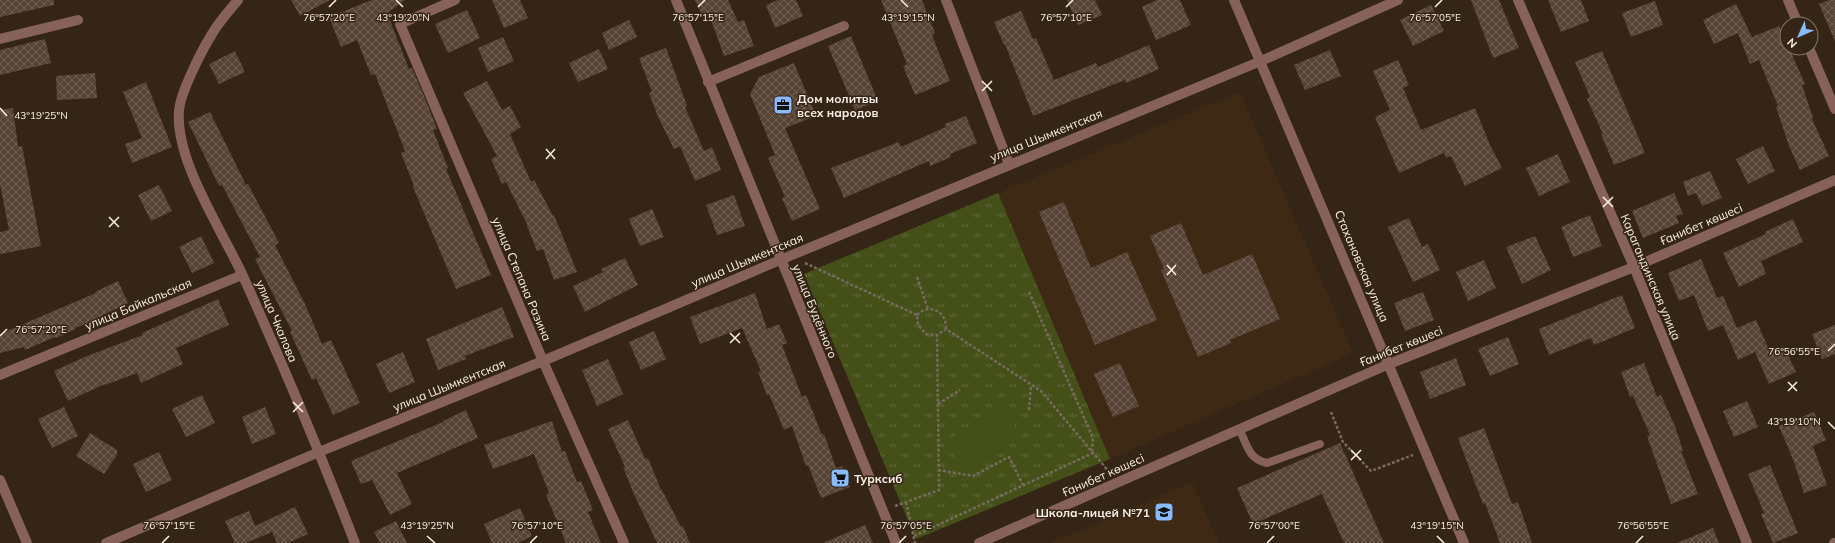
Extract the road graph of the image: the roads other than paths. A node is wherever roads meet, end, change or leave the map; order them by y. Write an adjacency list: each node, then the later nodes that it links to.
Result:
1 (238, 0): 21 (street, улица Чкалова)
2 (455, 0): 22 (street, улица Степана Разина)
3 (676, 0): 15 (street, улица Будённого)
4 (946, 0): 17 (street)
5 (1234, 0): 14 (street, Стахановская улица)
6 (1398, 0): 14 (street, улица Шымкентская)
7 (1518, 0): 20 (street, Карагандинская улица)
8 (1788, 0): 9 (street)
9 (1795, 16)
10 (78, 20): 12 (street)
11 (844, 26): 15 (street)
12 (0, 39)
13 (1812, 56): 16 (street)
14 (1260, 61): 17 (street, улица Шымкентская); 23 (street, Стахановская улица)
15 (708, 82): 19 (street, улица Будённого)
16 (1835, 108)
17 (1009, 164): 19 (street, улица Шымкентская)
18 (1835, 180): 20 (street, Ғанибет көшесі)
19 (785, 258): 22 (street, улица Шымкентская); 33 (street, улица Будённого)
20 (1634, 267): 23 (street, Ғанибет көшесі); 36 (street, Карагандинская улица)
21 (242, 275): 24 (street, улица Байкальская); 27 (street, улица Чкалова)
22 (543, 361): 27 (street, улица Шымкентская); 32 (street, улица Степана Разина)
23 (1389, 364): 25 (street, Ғанибет көшесі); 35 (street, Стахановская улица)
24 (0, 375)
25 (1240, 430): 26 (lane); 34 (street, Ғанибет көшесі)
26 (1320, 444)
27 (319, 452): 30 (street, улица Шымкентская); 31 (street, улица Чкалова)
28 (0, 480): 29 (street)
29 (27, 543)
30 (106, 543)
31 (356, 543)
32 (624, 543)
33 (896, 543)
34 (979, 543)
35 (1464, 543)
36 (1747, 543)

